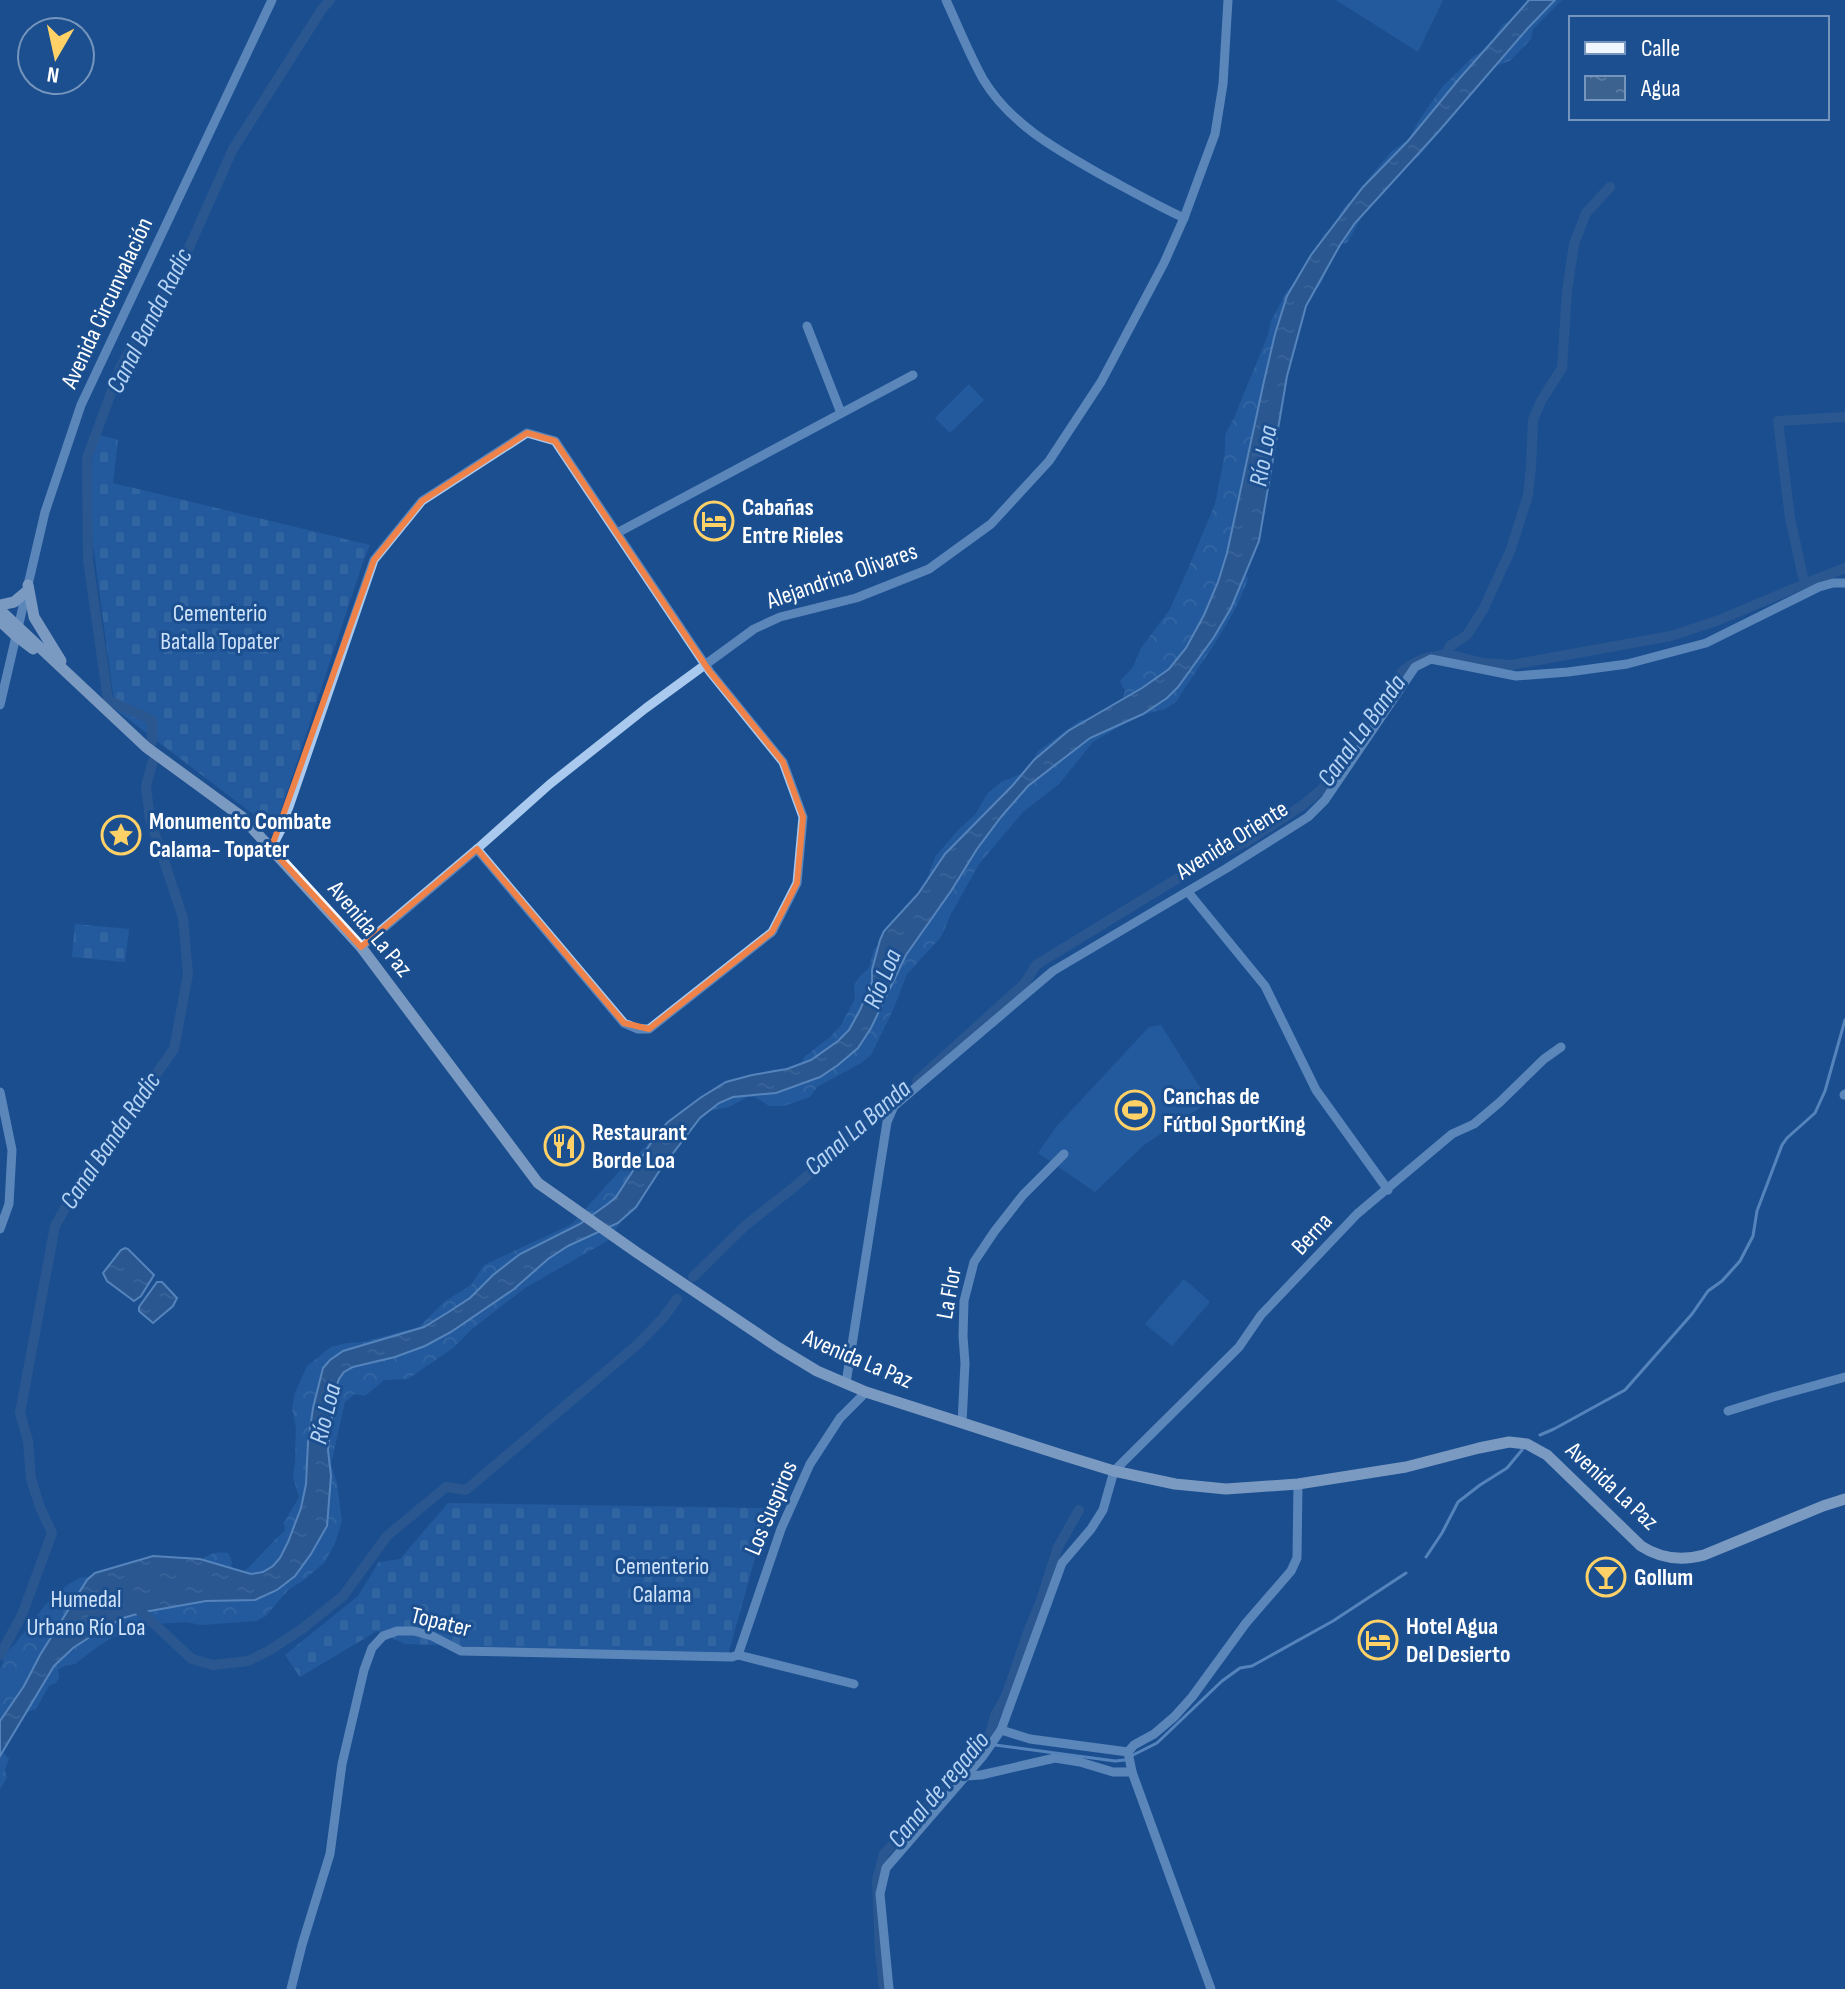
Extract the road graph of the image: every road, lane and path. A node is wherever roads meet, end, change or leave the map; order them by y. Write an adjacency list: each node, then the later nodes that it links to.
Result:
1 (272, 0): 10 (street, Avenida Circunvalación)
2 (946, 0): 4 (street)
3 (1228, 0): 4 (street, Alejandrina Olivares)
4 (1184, 218): 14 (street, Alejandrina Olivares)
5 (807, 326): 7 (street)
6 (913, 375): 7 (street)
7 (841, 413): 8 (street)
8 (617, 533): 14 (street); 17 (street)
9 (1845, 583): 19 (street, Avenida Oriente)
10 (27, 588): 11 (main road); 13 (street, Avenida Circunvalación); 15 (main road)
11 (0, 608): 13 (main road, Avenida La Paz)
12 (0, 621): 13 (main road, Avenida La Paz)
13 (17, 631): 15 (main road, Avenida La Paz); 16 (street, Avenida Circunvalación)
14 (705, 664): 18 (street, Alejandrina Olivares); 18 (street)
15 (72, 679): 17 (main road, Avenida La Paz)
16 (0, 705)
17 (271, 849): 20 (main road, Avenida La Paz)
18 (477, 849): 20 (street, Alejandrina Olivares)
19 (1188, 892): 24 (street); 27 (street, Avenida Oriente)
20 (361, 947): 27 (main road, Avenida La Paz)
21 (1561, 1047): 24 (street, Berna)
22 (0, 1092): 25 (street)
23 (1064, 1154): 30 (street, La Flor)
24 (1388, 1190): 31 (street, Berna)
25 (0, 1229)
26 (1845, 1377): 29 (street)
27 (846, 1383): 28 (main road, Avenida La Paz)
28 (866, 1392): 30 (main road, Avenida La Paz); 34 (street, Los Suspiros)
29 (1728, 1411)
30 (962, 1423): 31 (main road, Avenida La Paz)
31 (1114, 1471): 32 (main road, Avenida La Paz); 36 (street)
32 (1298, 1484): 33 (main road, Avenida La Paz); 37 (street)
33 (1845, 1499)
34 (738, 1655): 35 (street, Topater); 40 (street, Topater)
35 (854, 1684)
36 (1001, 1730): 37 (street); 39 (street)
37 (1128, 1752): 38 (street)
38 (1132, 1772): 39 (street); 42 (street)
39 (966, 1776): 41 (street)
40 (291, 1989)
41 (889, 1989)
42 (1211, 1989)

